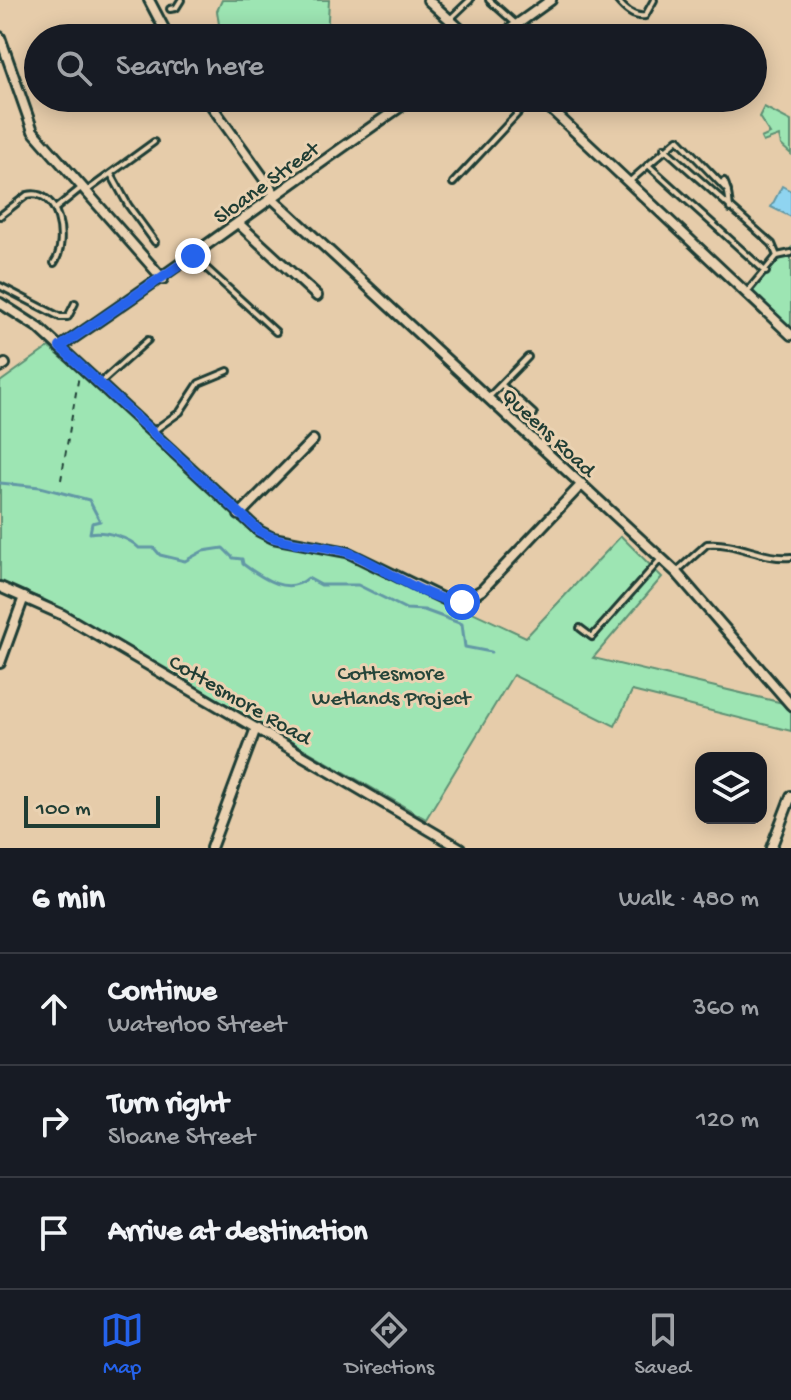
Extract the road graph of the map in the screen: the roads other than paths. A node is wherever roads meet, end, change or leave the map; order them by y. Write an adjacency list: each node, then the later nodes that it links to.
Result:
1 (149, 0): 11 (street)
2 (181, 0): 9 (lane)
3 (428, 0): 10 (street)
4 (470, 0): 10 (lane)
5 (489, 0): 13 (lane)
6 (617, 0): 7 (lane)
7 (654, 0)
8 (545, 2): 14 (street)
9 (170, 9)
10 (450, 19): 12 (street)
11 (162, 24)
12 (455, 24)
13 (516, 24)
14 (518, 24)
15 (0, 37): 16 (street)
16 (24, 105)
17 (26, 112): 28 (street)
18 (216, 112): 29 (street, Queens Road)
19 (393, 112): 29 (street, Sloane Street)
20 (519, 112): 27 (lane)
21 (554, 112): 26 (street)
22 (154, 142): 25 (lane)
23 (664, 148): 24 (lane); 31 (lane); 31 (lane)
24 (648, 165): 26 (lane); 39 (lane)
25 (111, 174): 28 (lane); 34 (lane)
26 (629, 182): 42 (street)
27 (453, 183)
28 (83, 190): 30 (lane); 40 (street)
29 (273, 195): 33 (street, Sloane Street); 54 (street, Queens Road)
30 (55, 209): 32 (lane); 38 (lane)
31 (730, 209): 37 (lane)
32 (0, 216)
33 (238, 223): 36 (street, Sloane Street); 43 (street)
34 (155, 242)
35 (791, 253): 37 (lane)
36 (193, 256): 40 (street, Sloane Street); 46 (lane)
37 (777, 256): 39 (lane)
38 (54, 263)
39 (766, 272): 42 (lane)
40 (163, 279): 49 (street, Sloane Street)
41 (0, 286): 45 (lane)
42 (746, 293): 47 (street)
43 (317, 296)
44 (0, 303): 49 (street)
45 (75, 303)
46 (276, 332)
47 (791, 335)
48 (148, 340): 52 (lane)
49 (60, 347): 52 (street)
50 (528, 357): 53 (lane)
51 (228, 371): 56 (lane)
52 (98, 385): 56 (street)
53 (502, 385): 54 (lane); 55 (lane)
54 (488, 398): 58 (street, Queens Road)
55 (534, 414)
56 (152, 432): 59 (street)
57 (313, 440): 59 (street)
58 (582, 484): 59 (street); 61 (street, Queens Road)
59 (239, 515)
60 (791, 557): 62 (lane)
61 (661, 558): 62 (street, Queens Road); 65 (lane)
62 (676, 572): 69 (street, Queens Road)
63 (0, 587): 64 (street, Cottesmore Road)
64 (24, 597): 67 (street); 70 (street, Cottesmore Road)
65 (580, 628)
66 (0, 632): 67 (lane)
67 (10, 635): 68 (street)
68 (0, 663)
69 (791, 705)
70 (256, 728): 72 (street); 73 (street, Cottesmore Road)
71 (791, 796): 74 (street)
72 (211, 848)
73 (460, 848)
74 (771, 848)

